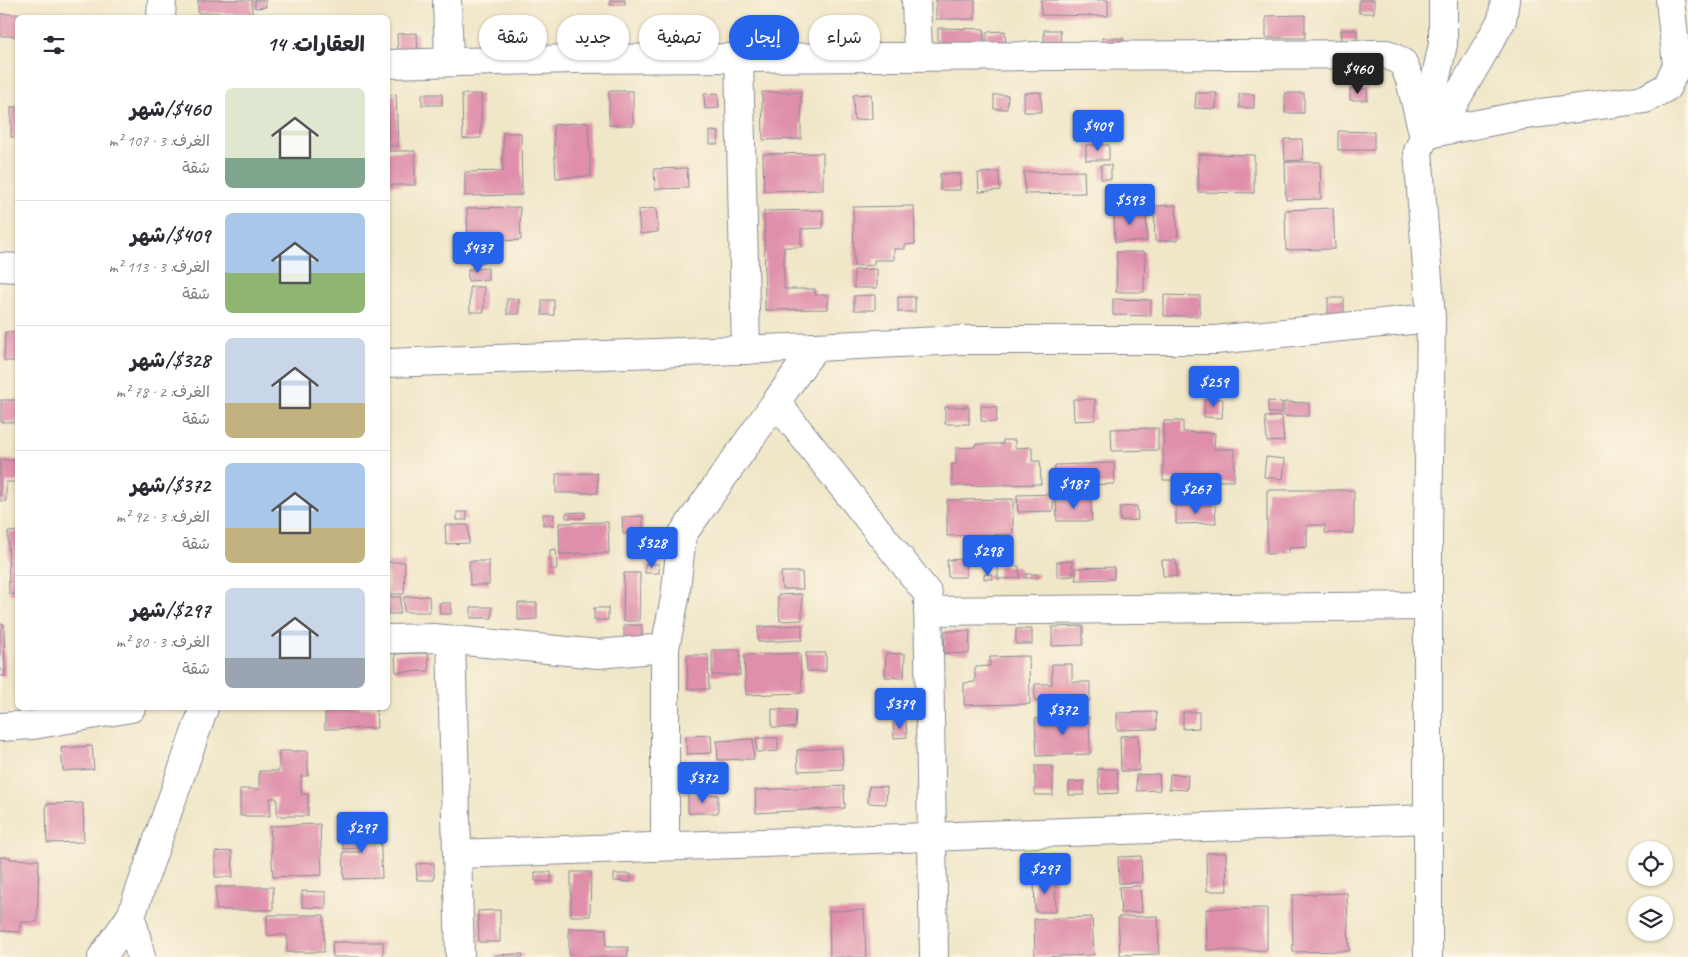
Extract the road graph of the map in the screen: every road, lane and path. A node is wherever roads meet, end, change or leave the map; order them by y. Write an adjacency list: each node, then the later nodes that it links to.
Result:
1 (162, 0): 7 (street)
2 (447, 0): 12 (street)
3 (916, 0): 8 (street)
4 (1443, 0): 14 (street)
5 (1505, 0): 14 (street)
6 (1670, 0): 14 (street)
7 (161, 15)
8 (918, 56): 9 (street); 14 (street)
9 (799, 57)
10 (729, 58): 12 (street)
11 (739, 60): 19 (street)
12 (449, 62): 13 (street)
13 (390, 64)
14 (1430, 135): 17 (street)
15 (0, 267): 16 (street)
16 (15, 268)
17 (1431, 318): 18 (street); 22 (street)
18 (815, 347): 19 (street); 21 (street)
19 (746, 350): 20 (street)
20 (390, 363)
21 (776, 402): 23 (street); 26 (street)
22 (1428, 606): 23 (street); 30 (street)
23 (928, 612): 31 (street)
24 (390, 639): 25 (street)
25 (451, 640): 26 (street); 33 (street)
26 (666, 648): 32 (street)
27 (119, 710): 29 (street)
28 (203, 710): 34 (street)
29 (0, 727)
30 (1428, 819): 31 (street); 39 (street)
31 (932, 836): 32 (street); 38 (street)
32 (666, 846): 33 (street)
33 (457, 854): 37 (street)
34 (131, 916): 35 (street); 36 (street)
35 (102, 957)
36 (141, 957)
37 (460, 957)
38 (934, 957)
39 (1428, 957)

